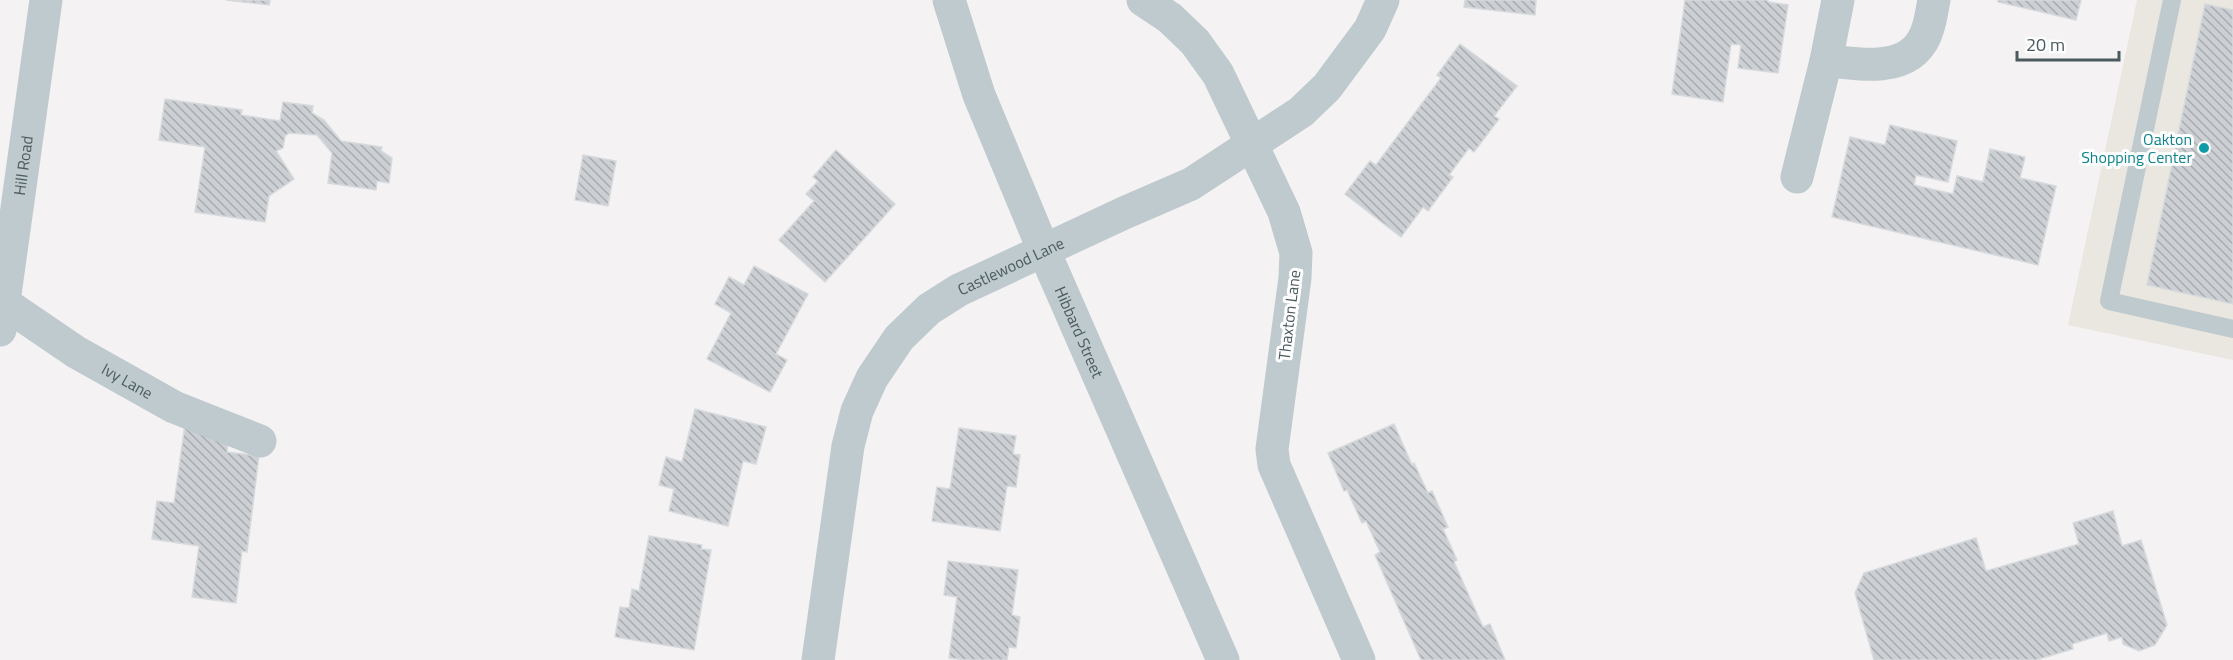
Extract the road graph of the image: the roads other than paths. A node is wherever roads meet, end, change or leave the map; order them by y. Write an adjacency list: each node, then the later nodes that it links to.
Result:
1 (46, 0): 12 (street, Hill Road)
2 (949, 0): 11 (street, Hibbard Street)
3 (1143, 0): 9 (street, Thaxton Lane)
4 (1383, 0): 9 (street, Castlewood Lane)
5 (1838, 0): 8 (street)
6 (1934, 0): 8 (street)
7 (2172, 0): 13 (lane)
8 (1826, 62): 10 (street)
9 (1252, 145): 11 (street, Castlewood Lane); 17 (street, Thaxton Lane)
10 (1797, 177)
11 (1044, 251): 15 (street, Castlewood Lane); 16 (street, Hibbard Street)
12 (2, 316): 14 (street, Ivy Lane)
13 (2233, 328)
14 (260, 441)
15 (818, 660)
16 (1223, 660)
17 (1359, 660)

